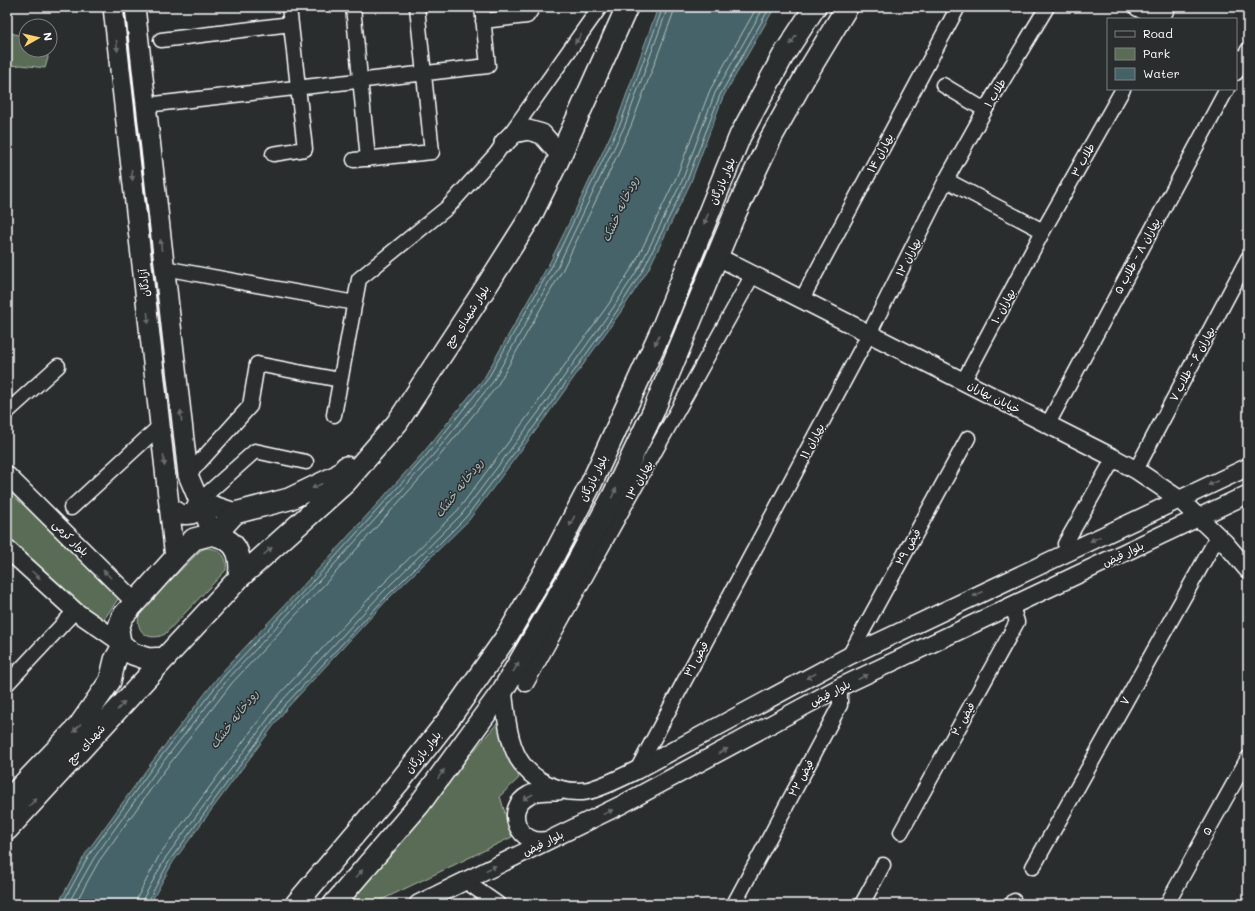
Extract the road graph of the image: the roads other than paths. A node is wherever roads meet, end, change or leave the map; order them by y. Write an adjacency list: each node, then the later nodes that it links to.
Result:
1 (113, 7): 50 (main road, آزادگان, one-way to 50)
2 (135, 7): 28 (main road, آزادگان)
3 (289, 7): 20 (street)
4 (353, 7): 23 (street)
5 (417, 7): 22 (street)
6 (482, 7): 19 (street)
7 (533, 7): 19 (street)
8 (600, 7): 30 (street, one-way to 30)
9 (615, 7): 31 (main road, بلوار شهدای حج)
10 (627, 7): 74 (main road, بلوار شهدای حج, one-way to 10)
11 (814, 7): 70 (main road, بلوار بازرگان, one-way to 70)
12 (847, 7): 37 (main road)
13 (958, 7): 41 (street, بهاران ۱۴)
14 (1047, 7): 29 (street, طلاب ۱)
15 (1137, 7): 17 (street)
16 (1168, 7): 18 (street)
17 (1159, 18)
18 (1162, 18)
19 (483, 21): 22 (street)
20 (291, 24): 21 (street); 25 (street)
21 (161, 40)
22 (424, 73): 23 (street); 33 (street)
23 (360, 80): 25 (street); 33 (street)
24 (943, 85): 29 (street)
25 (298, 87): 28 (street); 32 (street)
26 (1122, 90): 36 (street, طلاب ۳)
27 (1226, 90): 49 (street, بهاران ۸ - طلاب ۵)
28 (146, 104): 39 (main road, آزادگان, one-way to 28)
29 (985, 110): 35 (street, طلاب ۱)
30 (504, 143): 31 (main road); 42 (street)
31 (555, 149): 63 (main road, بلوار شهدای حج, one-way to 63)
32 (273, 154)
33 (368, 159): 34 (street)
34 (354, 160)
35 (946, 180): 36 (street); 43 (street, بهاران ۱۲)
36 (1043, 231): 46 (street, بهاران ۱۰)
37 (718, 257): 40 (street, خیابان بهاران); 72 (main road, one-way to 37)
38 (1248, 258): 55 (street, بهاران ۶ - طلاب ۷)
39 (164, 268): 42 (street); 57 (main road, آزادگان, one-way to 39)
40 (752, 276): 41 (street, خیابان بهاران); 84 (street, بهاران ۱۳)
41 (802, 300): 43 (street, خیابان بهاران)
42 (355, 303): 45 (street)
43 (869, 334): 46 (street, خیابان بهاران); 69 (street, بهاران ۱۱)
44 (58, 366): 47 (street)
45 (340, 380): 48 (street); 57 (street)
46 (963, 382): 49 (street, خیابان بهاران)
47 (7, 412)
48 (334, 415)
49 (1048, 424): 52 (street, خیابان بهاران)
50 (160, 426): 61 (main road, آزادگان, one-way to 61); 62 (street)
51 (968, 438): 81 (street, فیض ۲۹)
52 (1114, 458): 55 (street, خیابان بهاران); 67 (street)
53 (306, 462): 60 (street)
54 (1248, 466): 59 (street, one-way to 59)
55 (1136, 470): 59 (street, خیابان بهاران)
56 (7, 475): 75 (street, بلوار کرمی, one-way to 56)
57 (188, 475): 60 (main road, آزادگان)
58 (1248, 494): 64 (street, بلوار فیض)
59 (1179, 499): 64 (street, خیابان بهاران); 78 (street, one-way to 78)
60 (199, 501): 61 (main road); 63 (main road); 65 (main road, آزادگان)
61 (169, 507): 71 (main road, آزادگان)
62 (70, 508)
63 (235, 513): 65 (main road)
64 (1198, 518): 66 (street, خیابان بهاران); 76 (street, بلوار فیض)
65 (214, 534): 71 (main road); 74 (main road)
66 (1218, 536): 73 (street, خیابان بهاران); 95 (street, ۷)
67 (1065, 544)
68 (7, 549): 77 (street, one-way to 77)
69 (755, 549): 88 (street, فیض ۳۱)
70 (553, 557): 72 (main road); 97 (main road, بلوار بازرگان)
71 (175, 558): 75 (main road)
72 (573, 570): 86 (main road, one-way to 72)
73 (1248, 570)
74 (239, 578): 82 (main road, بلوار شهدای حج)
75 (135, 602): 79 (main road)
76 (1012, 606): 80 (street, بلوار فیض); 92 (street, فیض ۲۰)
77 (75, 610): 79 (street); 83 (street)
78 (900, 631): 80 (street); 81 (street)
79 (122, 644): 82 (main road); 90 (main road, شهدای حج, one-way to 90)
80 (911, 654): 85 (street, بلوار فیض, one-way to 80)
81 (849, 656): 88 (street, one-way to 88)
82 (165, 658): 91 (main road, شهدای حج, one-way to 82)
83 (7, 684)
84 (526, 684)
85 (840, 688): 93 (street, بلوار فیض, one-way to 85); 101 (street, فیض ۲۲)
86 (503, 690): 89 (street); 98 (main road, one-way to 86)
87 (1248, 758): 103 (street, ۵)
88 (637, 770): 89 (street)
89 (566, 791): 93 (street, one-way to 93)
90 (7, 801)
91 (7, 830)
92 (901, 832)
93 (551, 839): 96 (street, بلوار فیض, one-way to 93)
94 (883, 865): 102 (street)
95 (1033, 867)
96 (466, 881): 99 (street, بلوار فیض); 100 (street)
97 (296, 904)
98 (334, 904)
99 (418, 904)
100 (498, 904)
101 (734, 904)
102 (862, 904)
103 (1167, 904)

